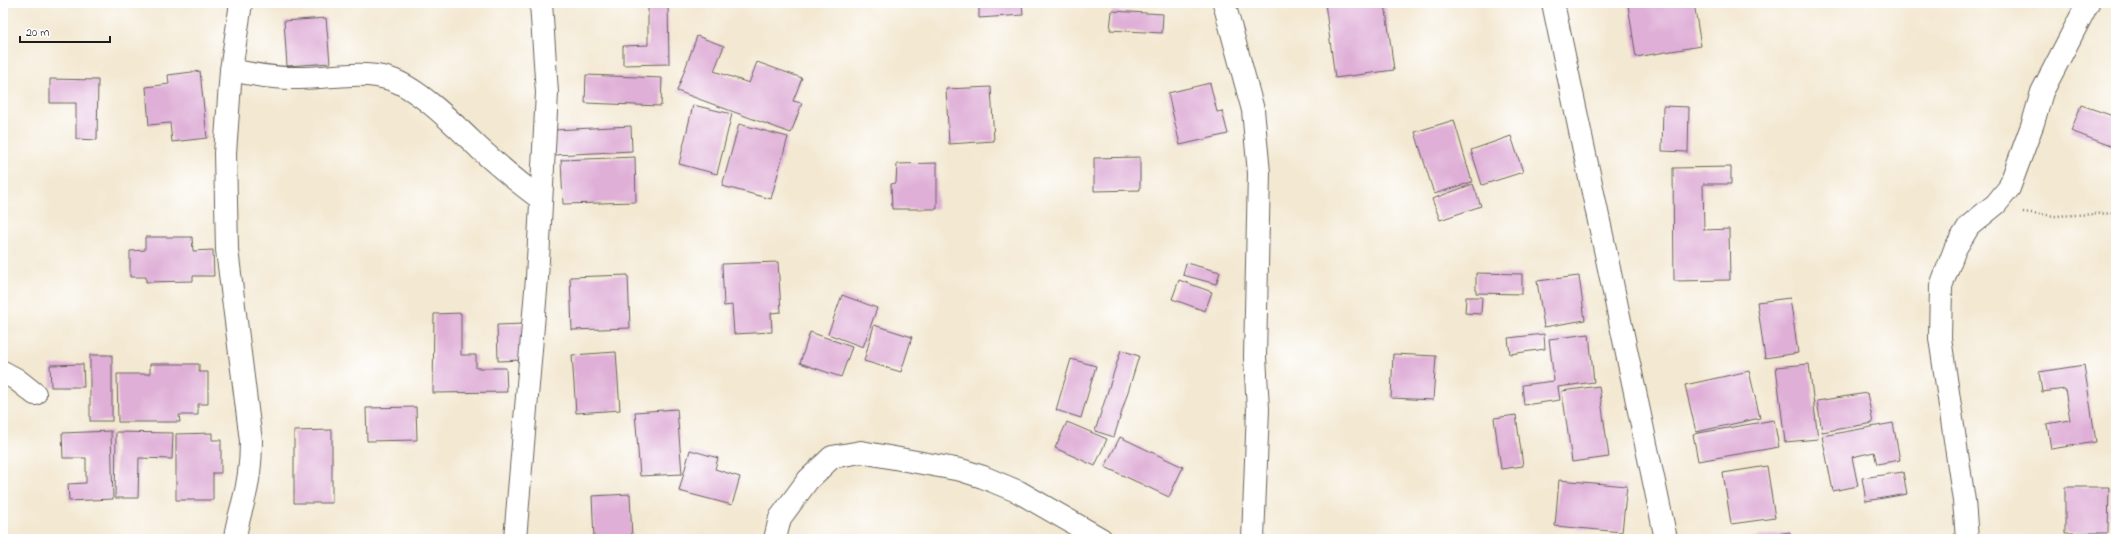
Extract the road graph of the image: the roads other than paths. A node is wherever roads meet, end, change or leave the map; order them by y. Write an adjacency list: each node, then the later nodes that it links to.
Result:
1 (241, 3): 6 (street)
2 (541, 3): 7 (street)
3 (1224, 3): 14 (street)
4 (1553, 3): 15 (street)
5 (2088, 3): 16 (street)
6 (231, 70): 7 (street); 10 (street)
7 (541, 199): 11 (street)
8 (3, 372): 9 (street)
9 (35, 394)
10 (235, 539)
11 (515, 539)
12 (775, 539): 13 (street)
13 (1101, 539)
14 (1253, 539)
15 (1666, 539)
16 (1967, 539)

